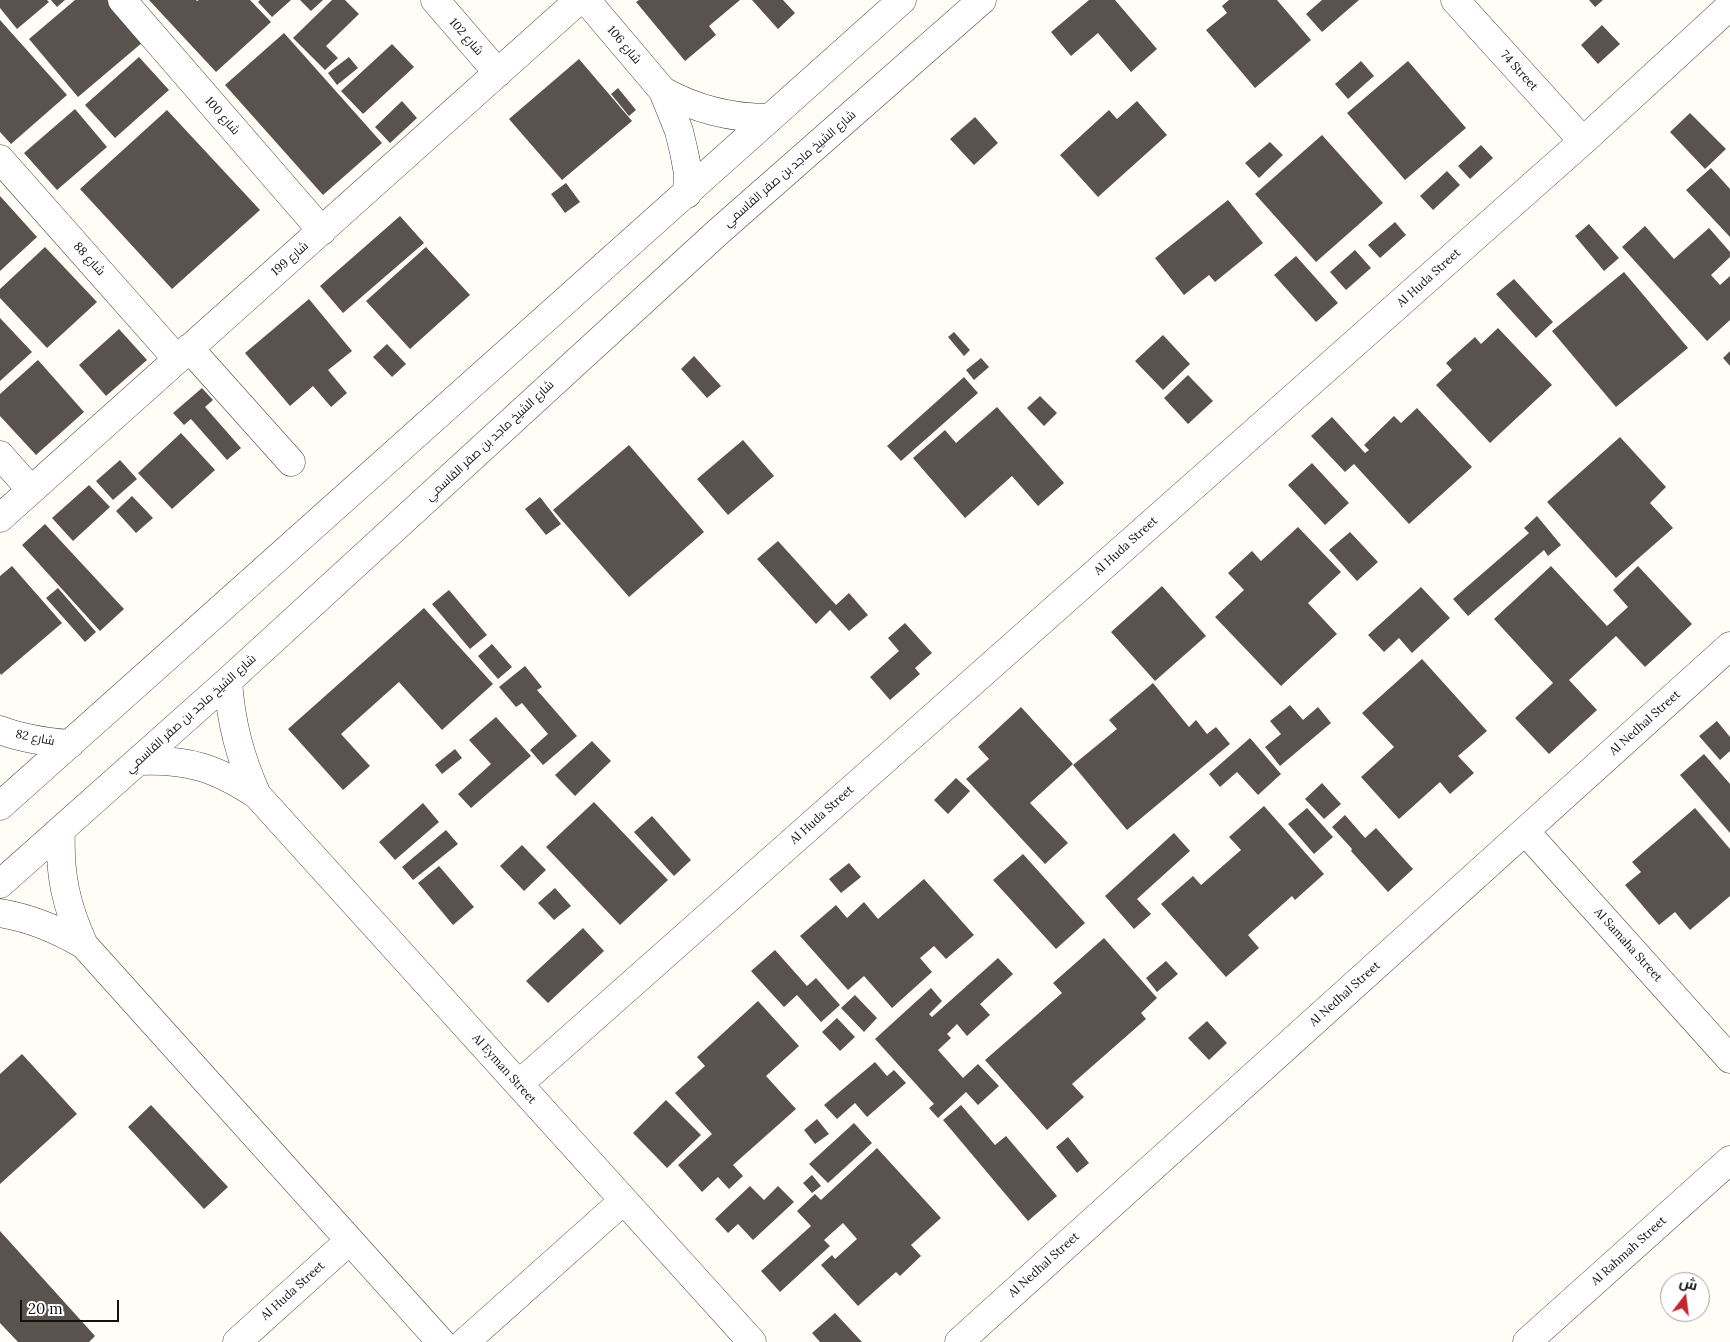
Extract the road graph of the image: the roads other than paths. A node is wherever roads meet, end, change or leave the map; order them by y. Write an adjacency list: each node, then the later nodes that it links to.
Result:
1 (122, 0): 15 (street, شارع 100)
2 (435, 0): 9 (street, شارع 102)
3 (579, 0): 9 (street, شارع 199)
4 (586, 0): 10 (street, شارع 106)
5 (902, 0): 11 (street)
6 (1455, 0): 12 (street, 74 Street)
7 (976, 3): 22 (street, شارع الشيخ ماجد بن صقر القاسمي)
8 (1730, 6): 12 (street, Al Huda Street)
9 (498, 73): 15 (street, شارع 199)
10 (663, 91): 11 (street, شارع 106); 14 (street, شارع 106)
11 (770, 118): 14 (street)
12 (1583, 141): 34 (street, Al Huda Street)
13 (0, 159): 16 (street, شارع 88)
14 (687, 194): 24 (street)
15 (322, 231): 16 (street, شارع 199)
16 (183, 353): 18 (street, شارع 88); 19 (street, شارع 199)
17 (0, 455): 19 (street)
18 (291, 462)
19 (31, 490): 20 (street, شارع 199)
20 (0, 518)
21 (1730, 646): 29 (street, Al Nedhal Street)
22 (228, 681): 25 (street, شارع الشيخ ماجد بن صقر القاسمي); 26 (street, Al Eyman Street)
23 (0, 730): 24 (street, شارع 82)
24 (70, 744): 27 (street)
25 (139, 761): 26 (street, Al Eyman Street); 28 (street, شارع الشيخ ماجد بن صقر القاسمي)
26 (257, 795): 34 (street, Al Eyman Street)
27 (0, 806)
28 (61, 830): 30 (street, شارع الشيخ ماجد بن صقر القاسمي); 32 (street)
29 (1525, 831): 33 (street, Al Samaha Street); 42 (street, Al Nedhal Street)
30 (0, 884)
31 (0, 913): 32 (street)
32 (84, 945): 37 (street)
33 (1730, 1059)
34 (519, 1084): 36 (street, Al Eyman Street)
35 (1730, 1160): 43 (street, Al Rahmah Street)
36 (623, 1201): 40 (street); 41 (street, Al Eyman Street)
37 (349, 1240): 38 (street, Al Huda Street); 39 (street)
38 (237, 1342)
39 (441, 1342)
40 (465, 1342)
41 (752, 1342)
42 (959, 1342)
43 (1527, 1342)

